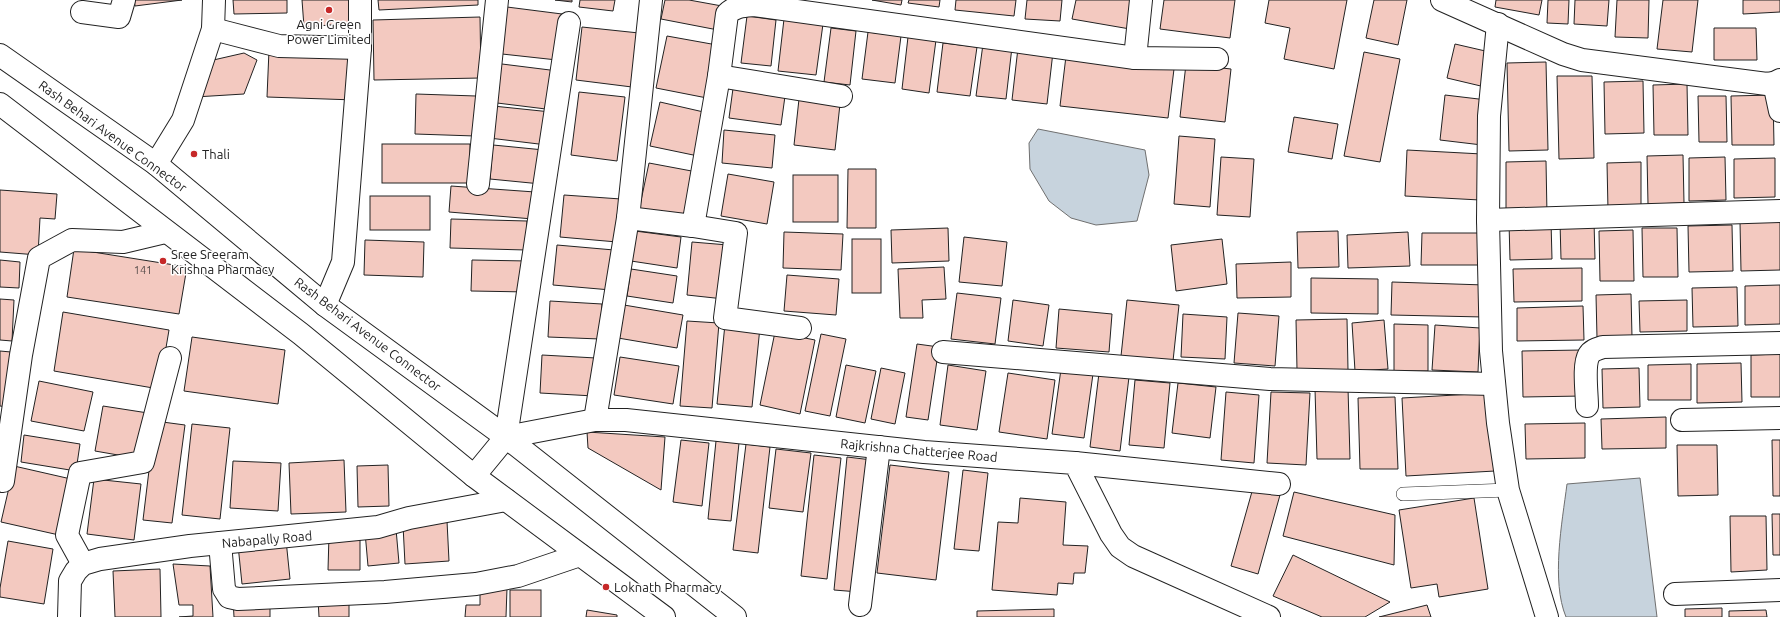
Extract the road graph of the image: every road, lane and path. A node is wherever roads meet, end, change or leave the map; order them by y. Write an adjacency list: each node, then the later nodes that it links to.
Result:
1 (124, 0): 8 (street)
2 (214, 0): 11 (street)
3 (360, 0): 12 (street)
4 (497, 0): 22 (street)
5 (651, 0): 24 (street)
6 (1141, 0): 14 (street)
7 (1442, 0): 10 (street)
8 (82, 12)
9 (569, 23): 38 (street)
10 (1498, 24): 17 (street); 25 (street)
11 (213, 29): 12 (street); 21 (street)
12 (360, 48): 28 (street)
13 (0, 55): 21 (street, Rash Behari Avenue Connector)
14 (1135, 58): 15 (street); 16 (street)
15 (1217, 59)
16 (719, 76): 18 (street); 26 (street)
17 (1777, 82): 20 (street)
18 (841, 96)
19 (0, 104): 27 (street)
20 (1780, 111)
21 (156, 164): 28 (street, Rash Behari Avenue Connector)
22 (478, 184)
23 (1780, 211): 25 (street)
24 (628, 218): 26 (street); 36 (street)
25 (1488, 220): 33 (street)
26 (693, 226): 29 (street)
27 (165, 232): 41 (street); 42 (street)
28 (325, 305): 38 (street, Rash Behari Avenue Connector)
29 (800, 328)
30 (1780, 343): 34 (street)
31 (943, 352): 33 (street)
32 (170, 358): 49 (street)
33 (1494, 384): 44 (street)
34 (1587, 406)
35 (1780, 418): 37 (street)
36 (595, 420): 38 (street, Rajkrishna Chatterjee Road); 39 (street, Rajkrishna Chatterjee Road)
37 (1682, 420)
38 (506, 437): 41 (street); 55 (street, Rash Behari Avenue Connector)
39 (879, 447): 40 (street, Rajkrishna Chatterjee Road); 52 (street)
40 (1075, 463): 43 (street, Rajkrishna Chatterjee Road); 56 (street)
41 (474, 476): 46 (street)
42 (3, 481)
43 (1279, 484)
44 (1508, 490): 45 (lane); 57 (street)
45 (1403, 494)
46 (506, 500): 47 (street, Nabapally Road); 48 (street)
47 (220, 543): 48 (street); 49 (street, Nabapally Road)
48 (580, 555): 54 (street)
49 (83, 564): 53 (street)
50 (1780, 590): 51 (street)
51 (1675, 594)
52 (860, 605)
53 (69, 617)
54 (664, 617)
55 (735, 617)
56 (1269, 617)
57 (1547, 617)

